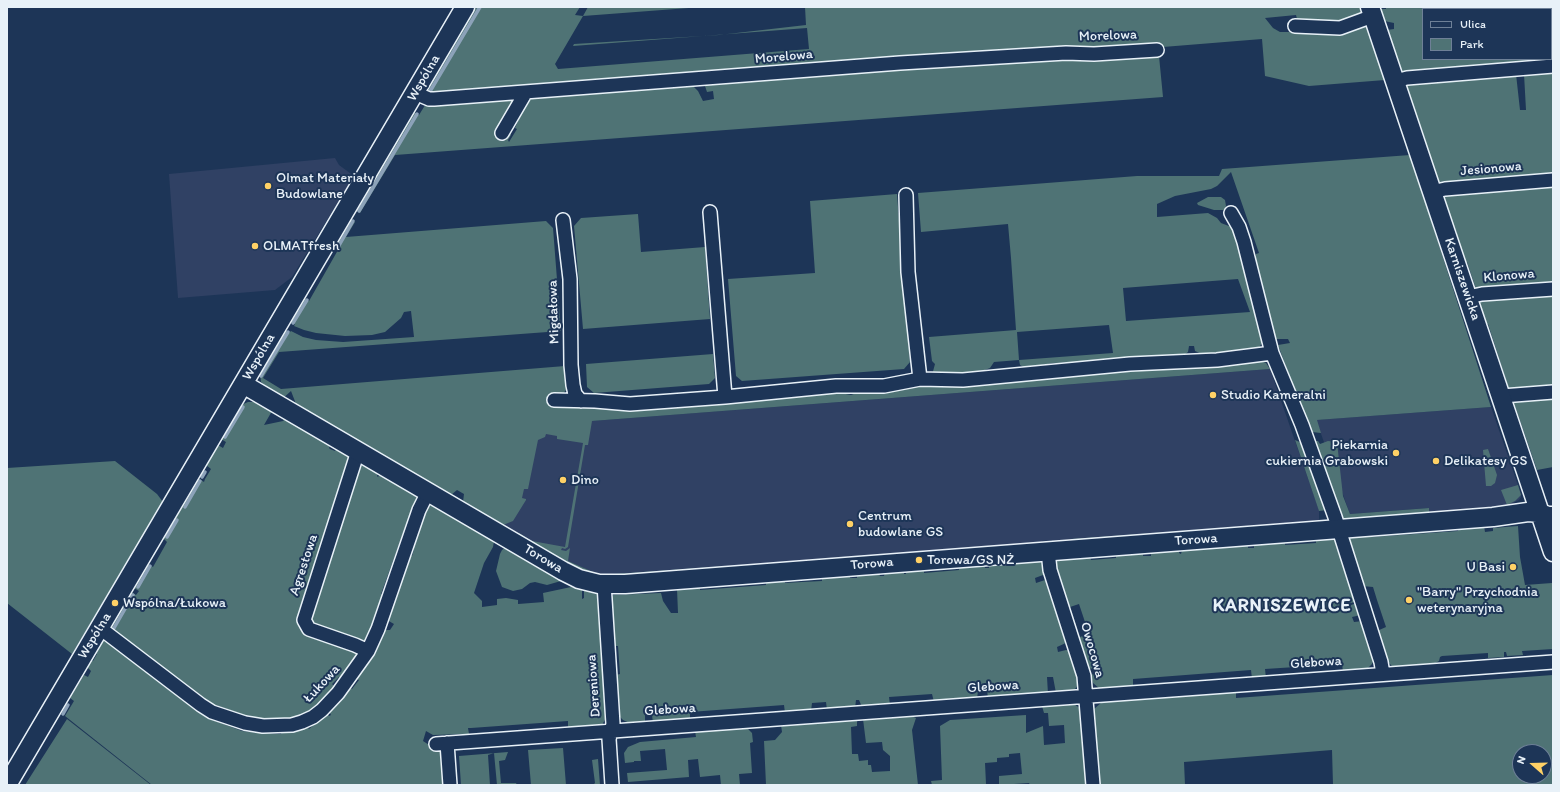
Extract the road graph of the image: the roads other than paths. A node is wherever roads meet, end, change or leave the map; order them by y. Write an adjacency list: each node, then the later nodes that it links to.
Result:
1 (465, 7): 7 (street, Wspólna)
2 (1371, 12): 3 (street); 6 (street, Karniszewicka)
3 (1294, 26)
4 (1157, 50): 8 (street, Morelowa)
5 (1553, 66): 6 (street)
6 (1395, 81): 11 (street, Karniszewicka)
7 (415, 92): 8 (street, Morelowa); 20 (street, Wspólna)
8 (526, 92): 9 (street)
9 (502, 133)
10 (1553, 180): 11 (street, Jesionowa)
11 (1432, 192): 17 (street, Karniszewicka)
12 (906, 195): 19 (street)
13 (710, 212): 23 (street)
14 (1231, 213): 18 (street)
15 (563, 220): 25 (street, Migdałowa)
16 (1553, 288): 17 (street, Klonowa)
17 (1468, 298): 22 (street, Karniszewicka)
18 (1272, 353): 19 (street); 29 (street)
19 (920, 379): 23 (street)
20 (243, 384): 26 (street, Torowa); 33 (street, Wspólna)
21 (1553, 392): 22 (street)
22 (1502, 396): 28 (street, Karniszewicka)
23 (725, 397): 25 (street)
24 (554, 400): 25 (street)
25 (581, 401)
26 (358, 451): 27 (street, Torowa); 34 (street, Agrestowa)
27 (428, 492): 32 (street, Torowa); 34 (street, Łukowa)
28 (1547, 514): 29 (street, Torowa); 31 (street, Karniszewicka)
29 (1339, 529): 30 (street, Torowa); 36 (street)
30 (1048, 551): 32 (street, Torowa); 37 (street, Owocowa)
31 (1553, 552)
32 (604, 584): 38 (street, Dereniowa)
33 (100, 628): 34 (street, Łukowa); 39 (street, Wspólna)
34 (368, 651)
35 (1553, 662): 36 (street, Glebowa)
36 (1383, 674): 37 (street, Glebowa)
37 (1087, 696): 38 (street, Glebowa); 42 (street, Owocowa)
38 (611, 731): 40 (street, Glebowa); 41 (street, Dereniowa)
39 (7, 785)
40 (450, 785)
41 (612, 785)
42 (1093, 785)

